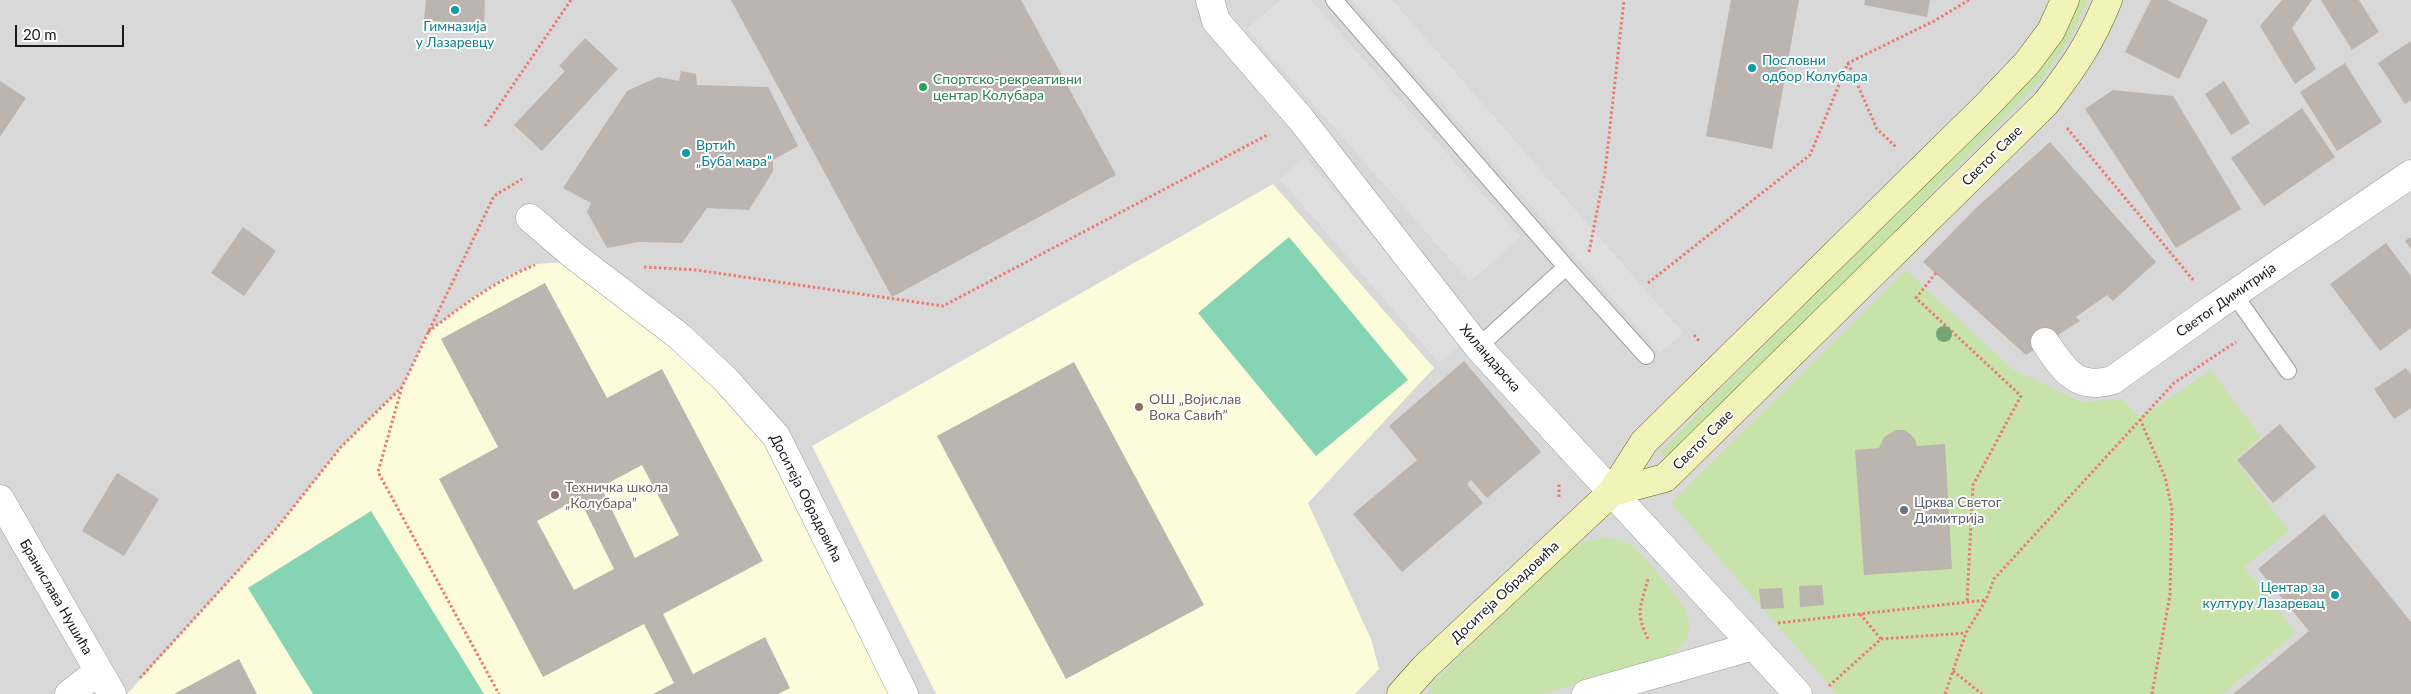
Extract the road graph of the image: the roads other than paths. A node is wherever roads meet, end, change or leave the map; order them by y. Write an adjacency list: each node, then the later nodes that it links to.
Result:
1 (1334, 0): 7 (lane)
2 (2065, 0): 13 (street)
3 (2108, 0): 13 (street, Светог Саве)
4 (1212, 2): 10 (street, Хиландарска)
5 (2411, 174): 8 (street, Светог Димитрија)
6 (530, 218): 19 (street, Доситеја Обрадовића)
7 (1566, 266): 10 (lane); 11 (lane)
8 (2224, 300): 9 (street, Светог Димитрија); 12 (lane)
9 (2046, 342)
10 (1478, 347): 13 (street, Хиландарска)
11 (1646, 356)
12 (2288, 371)
13 (1612, 492): 15 (street, Хиландарска); 20 (street, Доситеја Обрадовића)
14 (0, 499): 16 (street, Бранислава Нушића)
15 (1753, 646): 17 (street, Хиландарска); 21 (street)
16 (106, 682): 18 (street)
17 (1810, 693)
18 (69, 694)
19 (904, 694)
20 (1401, 694)
21 (1586, 694)

